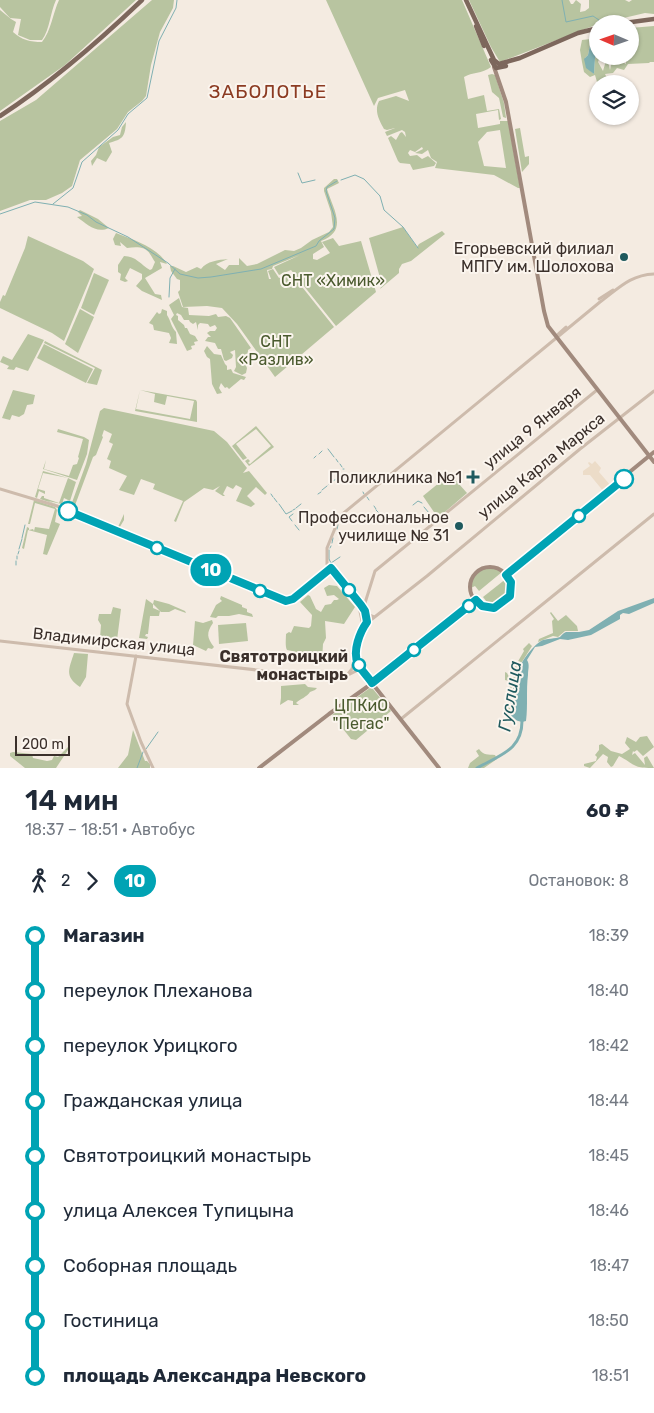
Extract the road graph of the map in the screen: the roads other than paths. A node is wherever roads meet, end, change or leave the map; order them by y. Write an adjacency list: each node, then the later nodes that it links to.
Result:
1 (142, 0): 10 (main road)
2 (466, 0): 6 (main road)
3 (654, 19): 4 (main road)
4 (639, 21)
5 (589, 31): 7 (main road)
6 (492, 61): 7 (main road); 8 (main road)
7 (505, 65): 8 (main road); 9 (main road)
8 (497, 70): 9 (main road); 11 (main road)
9 (500, 76): 11 (main road)
10 (0, 116)
11 (520, 178): 13 (main road)
12 (654, 273): 13 (street)
13 (556, 337): 14 (main road); 20 (street)
14 (597, 390): 16 (main road); 24 (street, улица 9 Января)
15 (654, 391): 16 (street, улица Карла Маркса)
16 (619, 418): 17 (main road); 25 (street, улица Карла Маркса)
17 (652, 457): 21 (main road)
18 (0, 489): 20 (street)
19 (654, 514): 33 (street)
20 (331, 568): 23 (street)
21 (505, 575): 22 (main road); 22 (main road)
22 (475, 599): 32 (main road)
23 (358, 601): 24 (street); 26 (street)
24 (365, 611): 25 (street); 26 (street)
25 (375, 617): 26 (street)
26 (364, 622): 29 (street); 30 (street)
27 (0, 641): 28 (street, Владимирская улица)
28 (136, 656): 31 (street, Владимирская улица); 34 (street)
29 (353, 666): 30 (street); 30 (street); 31 (street)
30 (358, 668): 31 (street); 32 (street)
31 (344, 677)
32 (374, 682): 33 (main road); 35 (main road)
33 (400, 719): 36 (main road)
34 (153, 768)
35 (259, 768)
36 (439, 768)

